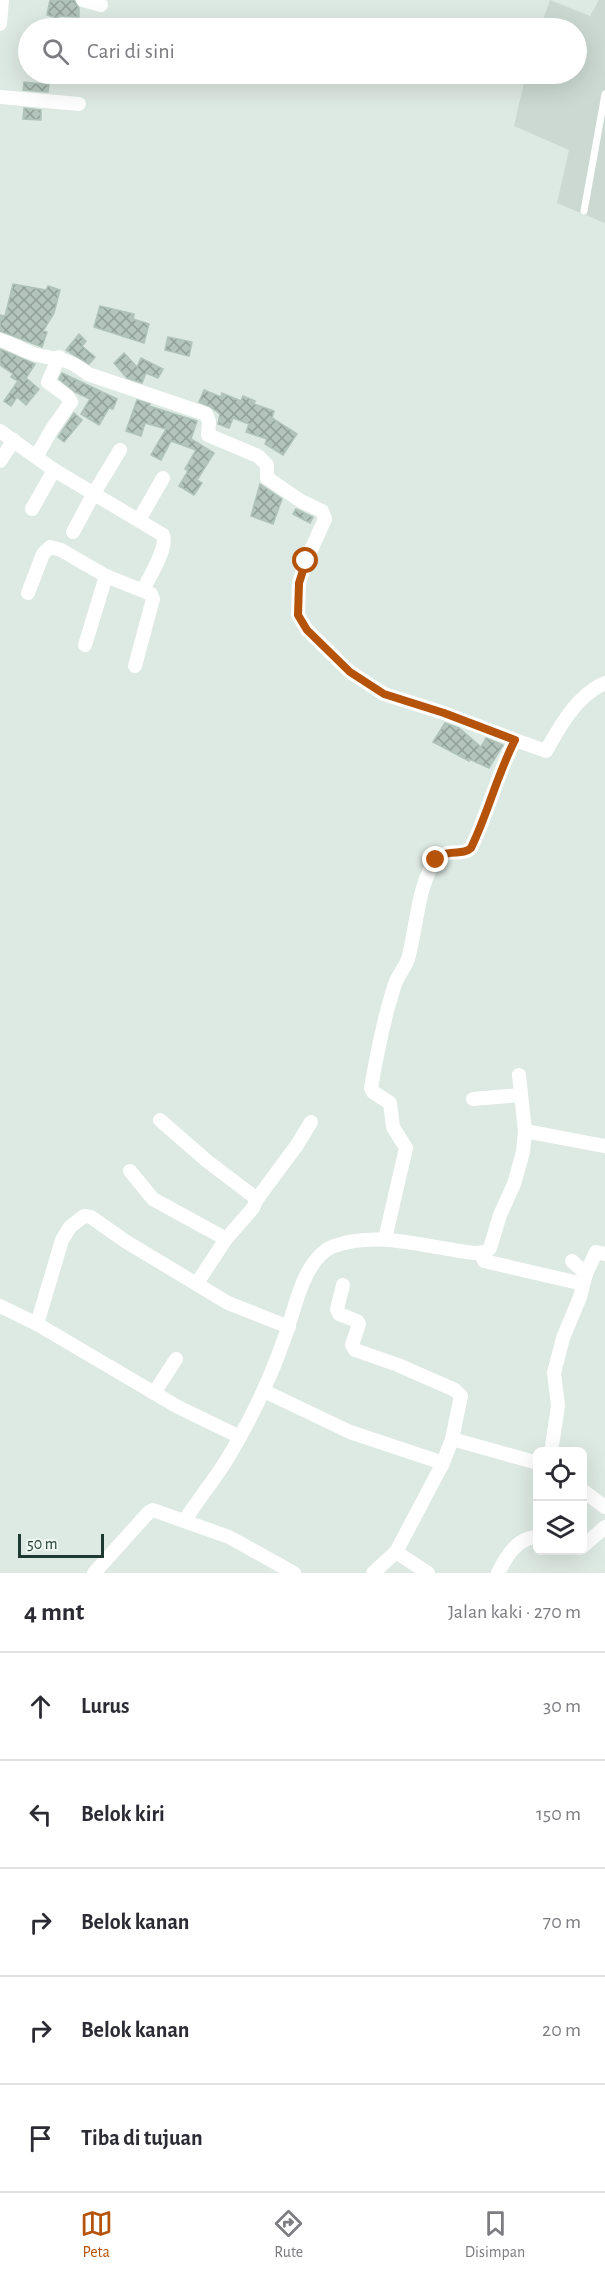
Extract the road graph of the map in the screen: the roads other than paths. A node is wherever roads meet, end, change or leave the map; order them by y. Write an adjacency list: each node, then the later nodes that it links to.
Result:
1 (2, 0): 4 (street)
2 (83, 0): 3 (street)
3 (101, 5)
4 (0, 24)
5 (605, 94): 8 (lane)
6 (0, 97): 7 (street)
7 (79, 104)
8 (584, 211)
9 (0, 340): 10 (street)
10 (59, 357): 14 (street); 28 (street)
11 (0, 431): 12 (street)
12 (14, 440): 14 (street); 15 (street)
13 (120, 450): 18 (street)
14 (36, 457): 16 (street)
15 (0, 461)
16 (54, 470): 18 (street); 19 (street)
17 (163, 478): 20 (street)
18 (94, 493): 20 (street); 21 (street)
19 (32, 508)
20 (139, 520): 23 (street)
21 (74, 532)
22 (106, 576): 23 (street); 24 (street); 25 (street)
23 (143, 590): 26 (street)
24 (28, 593)
25 (85, 645)
26 (135, 666)
27 (605, 683): 28 (street)
28 (515, 740): 39 (street)
29 (519, 1075): 30 (street)
30 (520, 1095): 31 (street); 34 (street)
31 (473, 1099)
32 (160, 1120): 37 (street)
33 (310, 1122): 37 (street)
34 (525, 1131): 35 (street); 40 (street)
35 (605, 1146)
36 (130, 1171): 38 (street)
37 (257, 1199): 38 (street)
38 (226, 1239): 44 (street)
39 (385, 1239): 40 (street); 48 (street)
40 (481, 1253): 43 (street)
41 (605, 1254): 43 (street)
42 (572, 1261): 43 (street)
43 (585, 1279): 54 (street)
44 (197, 1283): 47 (street); 48 (street)
45 (343, 1286): 53 (street)
46 (0, 1306): 47 (street)
47 (37, 1324): 51 (street)
48 (289, 1327): 50 (street)
49 (176, 1359): 51 (street)
50 (264, 1391): 52 (street); 56 (street)
51 (154, 1393): 52 (street)
52 (240, 1437): 59 (street)
53 (452, 1439): 55 (street); 56 (street)
54 (552, 1447)
55 (533, 1462)
56 (442, 1463): 63 (street)
57 (587, 1494): 58 (street)
58 (605, 1507)
59 (185, 1520): 64 (street); 65 (street)
60 (605, 1527): 62 (street)
61 (533, 1537): 68 (street)
62 (587, 1543)
63 (396, 1552): 66 (street); 67 (street)
64 (94, 1573)
65 (294, 1573)
66 (373, 1573)
67 (428, 1573)
68 (498, 1573)

